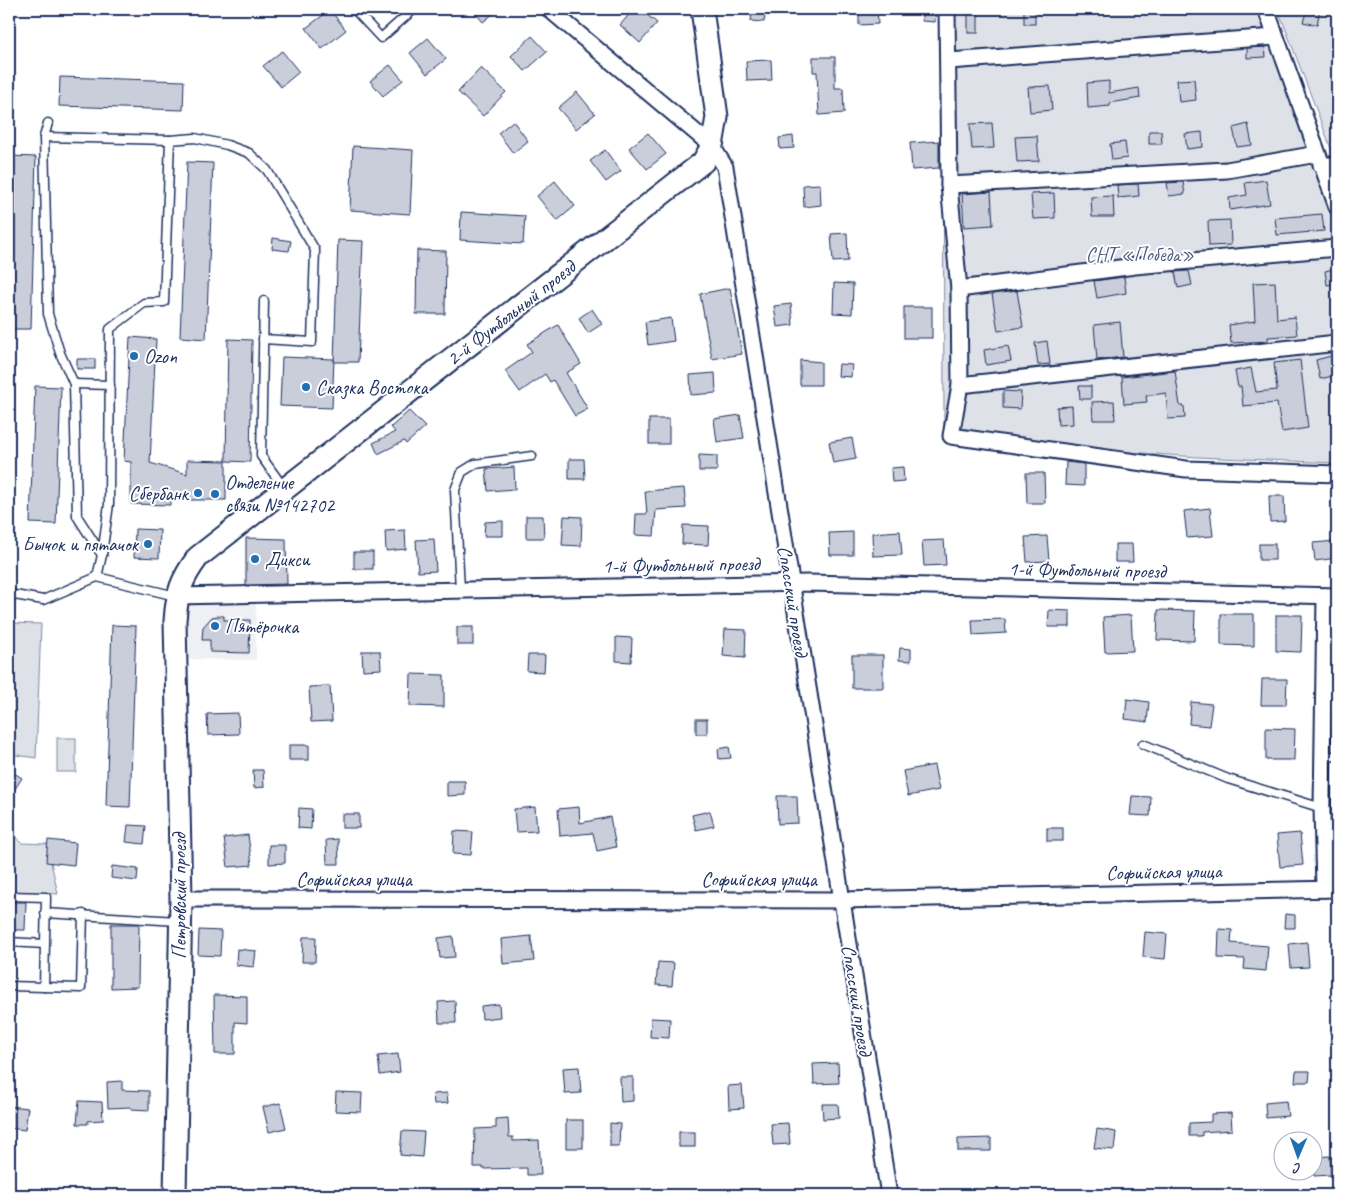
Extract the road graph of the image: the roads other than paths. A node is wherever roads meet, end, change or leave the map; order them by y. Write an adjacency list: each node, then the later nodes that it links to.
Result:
1 (354, 9): 2 (lane)
2 (414, 9)
3 (549, 9): 12 (street, Спасский проезд)
4 (702, 9): 12 (street)
5 (947, 9): 8 (street)
6 (1266, 9): 7 (street)
7 (1275, 37): 8 (street); 13 (street)
8 (948, 61): 15 (street)
9 (48, 123): 10 (lane)
10 (44, 137): 11 (lane); 22 (lane)
11 (170, 140): 20 (lane); 23 (lane)
12 (712, 146): 27 (street, 2-й Футбольный проезд); 30 (street, Спасский проезд)
13 (1319, 159): 14 (street); 15 (street); 16 (street)
14 (1337, 165)
15 (949, 185): 18 (street)
16 (1337, 207)
17 (1337, 248): 18 (street)
18 (959, 289): 24 (street)
19 (264, 301): 20 (lane)
20 (263, 339): 27 (lane)
21 (1337, 343): 24 (street)
22 (74, 384): 23 (lane); 28 (lane)
23 (110, 385): 28 (lane)
24 (960, 385): 26 (street)
25 (532, 456): 31 (lane)
26 (1337, 474)
27 (285, 490): 33 (street, 2-й Футбольный проезд)
28 (102, 554): 29 (lane)
29 (97, 577): 32 (lane); 33 (lane)
30 (790, 583): 31 (street, 1-й Футбольный проезд); 34 (street, 1-й Футбольный проезд); 41 (street, Спасский проезд)
31 (460, 590): 33 (street, 1-й Футбольный проезд)
32 (9, 594)
33 (176, 596): 40 (street, Петровский проезд)
34 (1331, 596): 36 (street)
35 (1143, 744): 37 (lane)
36 (1330, 756): 37 (street)
37 (1322, 808): 38 (street)
38 (1331, 889): 41 (street, Софийская улица)
39 (9, 896): 42 (lane)
40 (181, 899): 41 (street, Софийская улица); 44 (street, Петровский проезд)
41 (841, 900): 50 (street, Спасский проезд)
42 (45, 913): 43 (lane); 46 (lane)
43 (83, 914): 44 (lane); 48 (lane)
44 (180, 921): 49 (street, Петровский проезд)
45 (9, 942): 46 (lane)
46 (45, 944): 48 (lane)
47 (9, 986): 48 (lane)
48 (44, 987)
49 (175, 1195)
50 (889, 1195)

